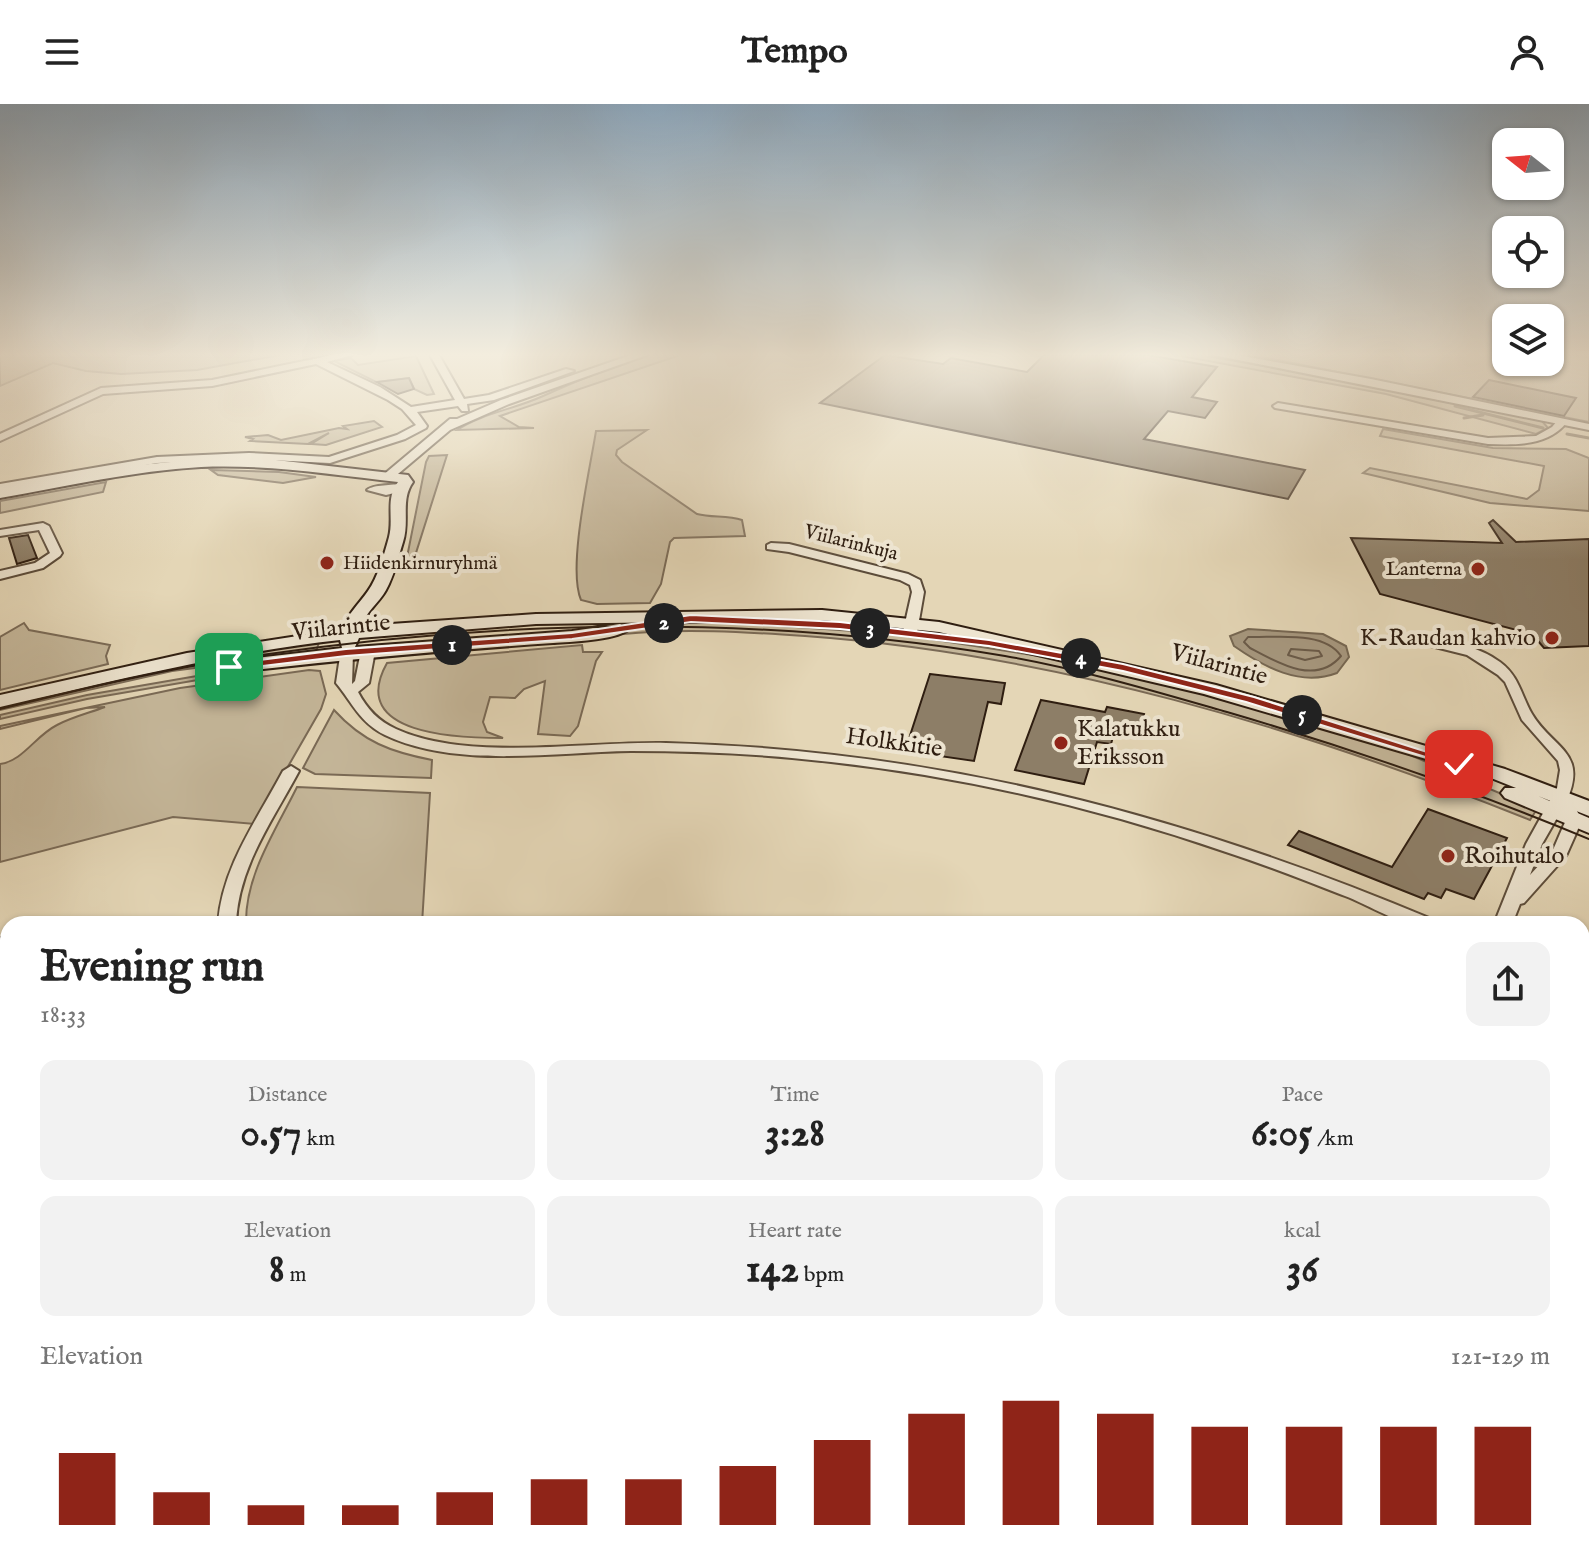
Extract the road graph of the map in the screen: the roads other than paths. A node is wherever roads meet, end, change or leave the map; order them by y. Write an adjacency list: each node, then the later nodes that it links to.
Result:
1 (33, 423): 8 (street)
2 (422, 423): 12 (street)
3 (455, 423): 9 (street)
4 (1381, 423): 5 (street)
5 (1561, 423)
6 (1568, 423): 7 (street)
7 (1589, 427)
8 (0, 438)
9 (410, 458): 10 (street); 11 (street)
10 (377, 482): 11 (main road); 13 (main road); 14 (main road)
11 (404, 484): 14 (main road)
12 (0, 487)
13 (0, 493)
14 (396, 513): 18 (main road)
15 (0, 533): 17 (street)
16 (771, 547): 20 (street, Viilarinkuja)
17 (0, 575)
18 (378, 590): 21 (main road); 22 (main road)
19 (691, 618): 20 (main road, Viilarintie); 21 (main road, Viilarintie); 24 (main road, Viilarintie)
20 (912, 628): 30 (main road, Viilarintie)
21 (372, 630): 22 (main road, Viilarintie); 24 (main road)
22 (351, 632): 25 (main road); 27 (main road, Viilarintie)
23 (1424, 640): 30 (street)
24 (368, 651): 25 (main road, Viilarintie); 26 (street)
25 (346, 653): 26 (street, Holkkitie); 28 (main road, Viilarintie)
26 (352, 690): 34 (street, Holkkitie)
27 (0, 701)
28 (0, 713)
29 (291, 771): 33 (street)
30 (1557, 803): 31 (main road, Viilarintie); 32 (street)
31 (1584, 818): 32 (street)
32 (1511, 906): 35 (street)
33 (226, 916)
34 (1409, 916)
35 (1507, 916)

